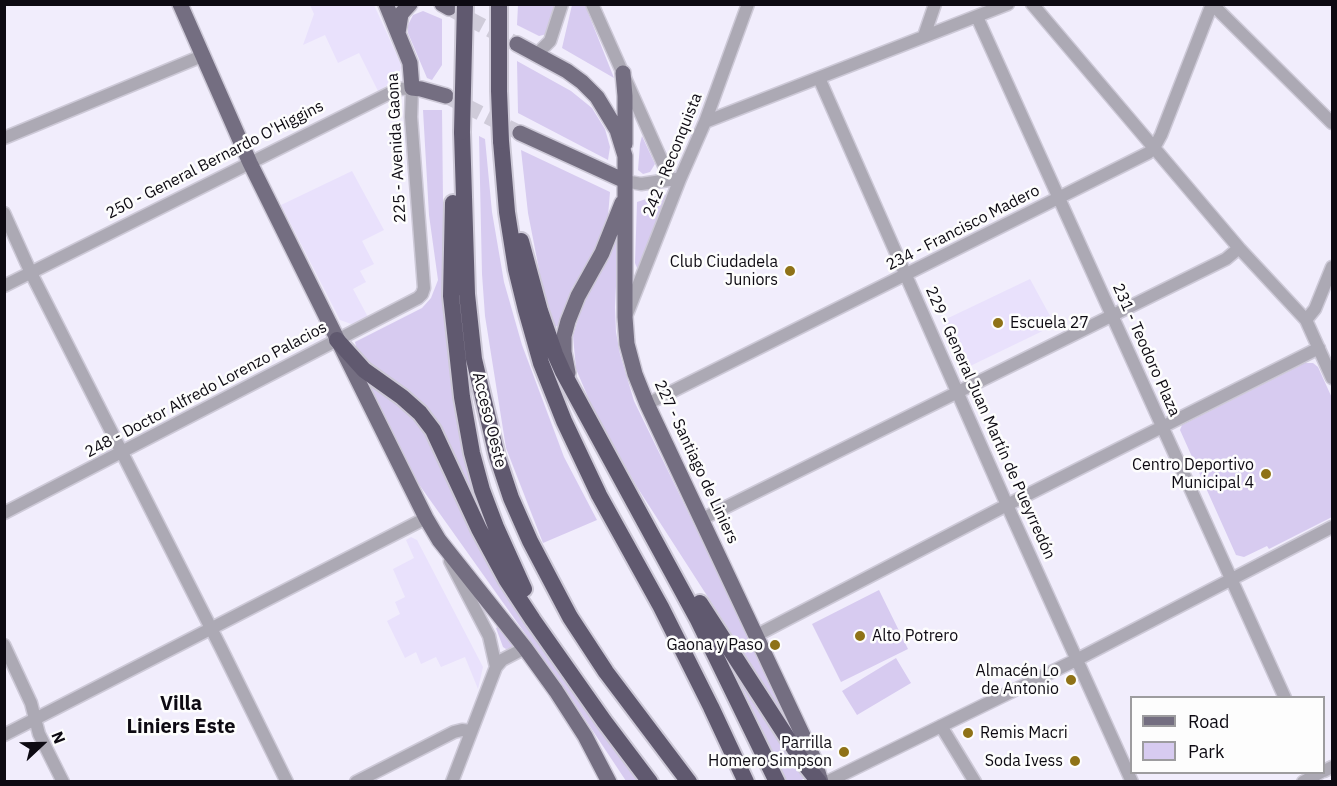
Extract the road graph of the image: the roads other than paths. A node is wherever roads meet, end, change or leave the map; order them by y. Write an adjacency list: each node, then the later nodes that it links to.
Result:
1 (180, 4): 18 (main road)
2 (386, 4): 14 (main road, 225 - Avenida Gaona)
3 (410, 4): 14 (main road)
4 (500, 4): 31 (highway, bridge)
5 (562, 4): 17 (street)
6 (591, 4): 19 (street)
7 (748, 4): 23 (street, 242 - Reconquista)
8 (935, 4): 15 (street)
9 (1008, 4): 13 (street)
10 (1032, 4): 27 (street)
11 (1212, 5): 24 (street); 27 (street)
12 (452, 6): 29 (highway, Acceso Oeste, bridge)
13 (977, 17): 15 (street); 34 (street, 231 - Teodoro Plaza)
14 (398, 34): 21 (main road, 225 - Avenida Gaona)
15 (924, 36): 20 (street)
16 (517, 44): 17 (main road, 227 - Santiago de Liniers)
17 (537, 54): 28 (main road, 227 - Santiago de Liniers)
18 (202, 56): 26 (street); 30 (main road)
19 (623, 73): 28 (main road); 32 (street)
20 (819, 78): 23 (street); 39 (street, 229 - General Juan Martín de Pueyrredón)
21 (412, 88): 22 (main road, 250 - General Bernardo O'Higgins); 30 (street, 250 - General Bernardo O'Higgins); 41 (street, 225 - Avenida Gaona)
22 (446, 96)
23 (705, 122): 32 (street, 242 - Reconquista)
24 (1332, 123)
25 (520, 133): 33 (main road)
26 (4, 138)
27 (1154, 148): 34 (street, 234 - Francisco Madero); 36 (street)
28 (625, 156): 33 (main road, 227 - Santiago de Liniers)
29 (462, 161): 66 (highway); 80 (highway, Acceso Oeste)
30 (250, 163): 38 (street, 250 - General Bernardo O'Higgins); 45 (main road)
31 (504, 177): 48 (highway); 81 (highway)
32 (675, 179): 33 (street); 43 (street, 242 - Reconquista)
33 (625, 188): 43 (main road, 227 - Santiago de Liniers); 48 (main road)
34 (1059, 198): 39 (street, 234 - Francisco Madero); 42 (street, 231 - Teodoro Plaza)
35 (4, 213): 38 (street)
36 (1239, 248): 42 (street); 44 (street)
37 (1332, 267): 44 (street)
38 (31, 273): 40 (street, 250 - General Bernardo O'Higgins); 52 (street)
39 (906, 275): 49 (street, 229 - General Juan Martín de Pueyrredón); 50 (street, 234 - Francisco Madero)
40 (4, 286)
41 (422, 294): 45 (street, 248 - Doctor Alfredo Lorenzo Palacios)
42 (1112, 314): 49 (street); 51 (street, 231 - Teodoro Plaza)
43 (625, 317): 50 (main road, 227 - Santiago de Liniers)
44 (1306, 320): 46 (street)
45 (337, 340): 52 (street, 248 - Doctor Alfredo Lorenzo Palacios); 56 (main road); 66 (highway)
46 (1319, 348): 47 (street); 51 (street)
47 (1332, 378)
48 (573, 391): 53 (highway)
49 (957, 392): 54 (street, 229 - General Juan Martín de Pueyrredón); 57 (street)
50 (647, 404): 57 (main road, 227 - Santiago de Liniers)
51 (1163, 427): 54 (street); 60 (street, 231 - Teodoro Plaza)
52 (122, 453): 55 (street, 248 - Doctor Alfredo Lorenzo Palacios); 61 (street)
53 (626, 489): 82 (highway); 83 (highway)
54 (1007, 505): 62 (street); 65 (street, 229 - General Juan Martín de Pueyrredón)
55 (4, 513)
56 (426, 518): 59 (main road); 61 (street)
57 (702, 519): 62 (main road, 227 - Santiago de Liniers)
58 (1332, 527): 60 (street)
59 (439, 540): 64 (main road); 67 (street)
60 (1232, 579): 65 (street); 68 (street, 231 - Teodoro Plaza)
61 (212, 630): 69 (street); 75 (street)
62 (757, 635): 83 (main road, 227 - Santiago de Liniers)
63 (4, 645): 69 (street)
64 (525, 648): 67 (street); 78 (main road)
65 (1078, 659): 70 (street); 86 (street, 229 - General Juan Martín de Pueyrredón)
66 (562, 660): 79 (highway)
67 (496, 667): 71 (street)
68 (1284, 696)
69 (35, 719): 72 (street); 74 (street)
70 (941, 726): 84 (street); 85 (street)
71 (471, 731): 76 (street); 77 (street)
72 (4, 735)
73 (1321, 774): 87 (street)
74 (63, 782)
75 (287, 782)
76 (356, 782)
77 (452, 782)
78 (609, 782)
79 (650, 782)
80 (689, 782)
81 (746, 782)
82 (777, 782)
83 (820, 782)
84 (827, 782)
85 (975, 782)
86 (1132, 782)
87 (1303, 782)

